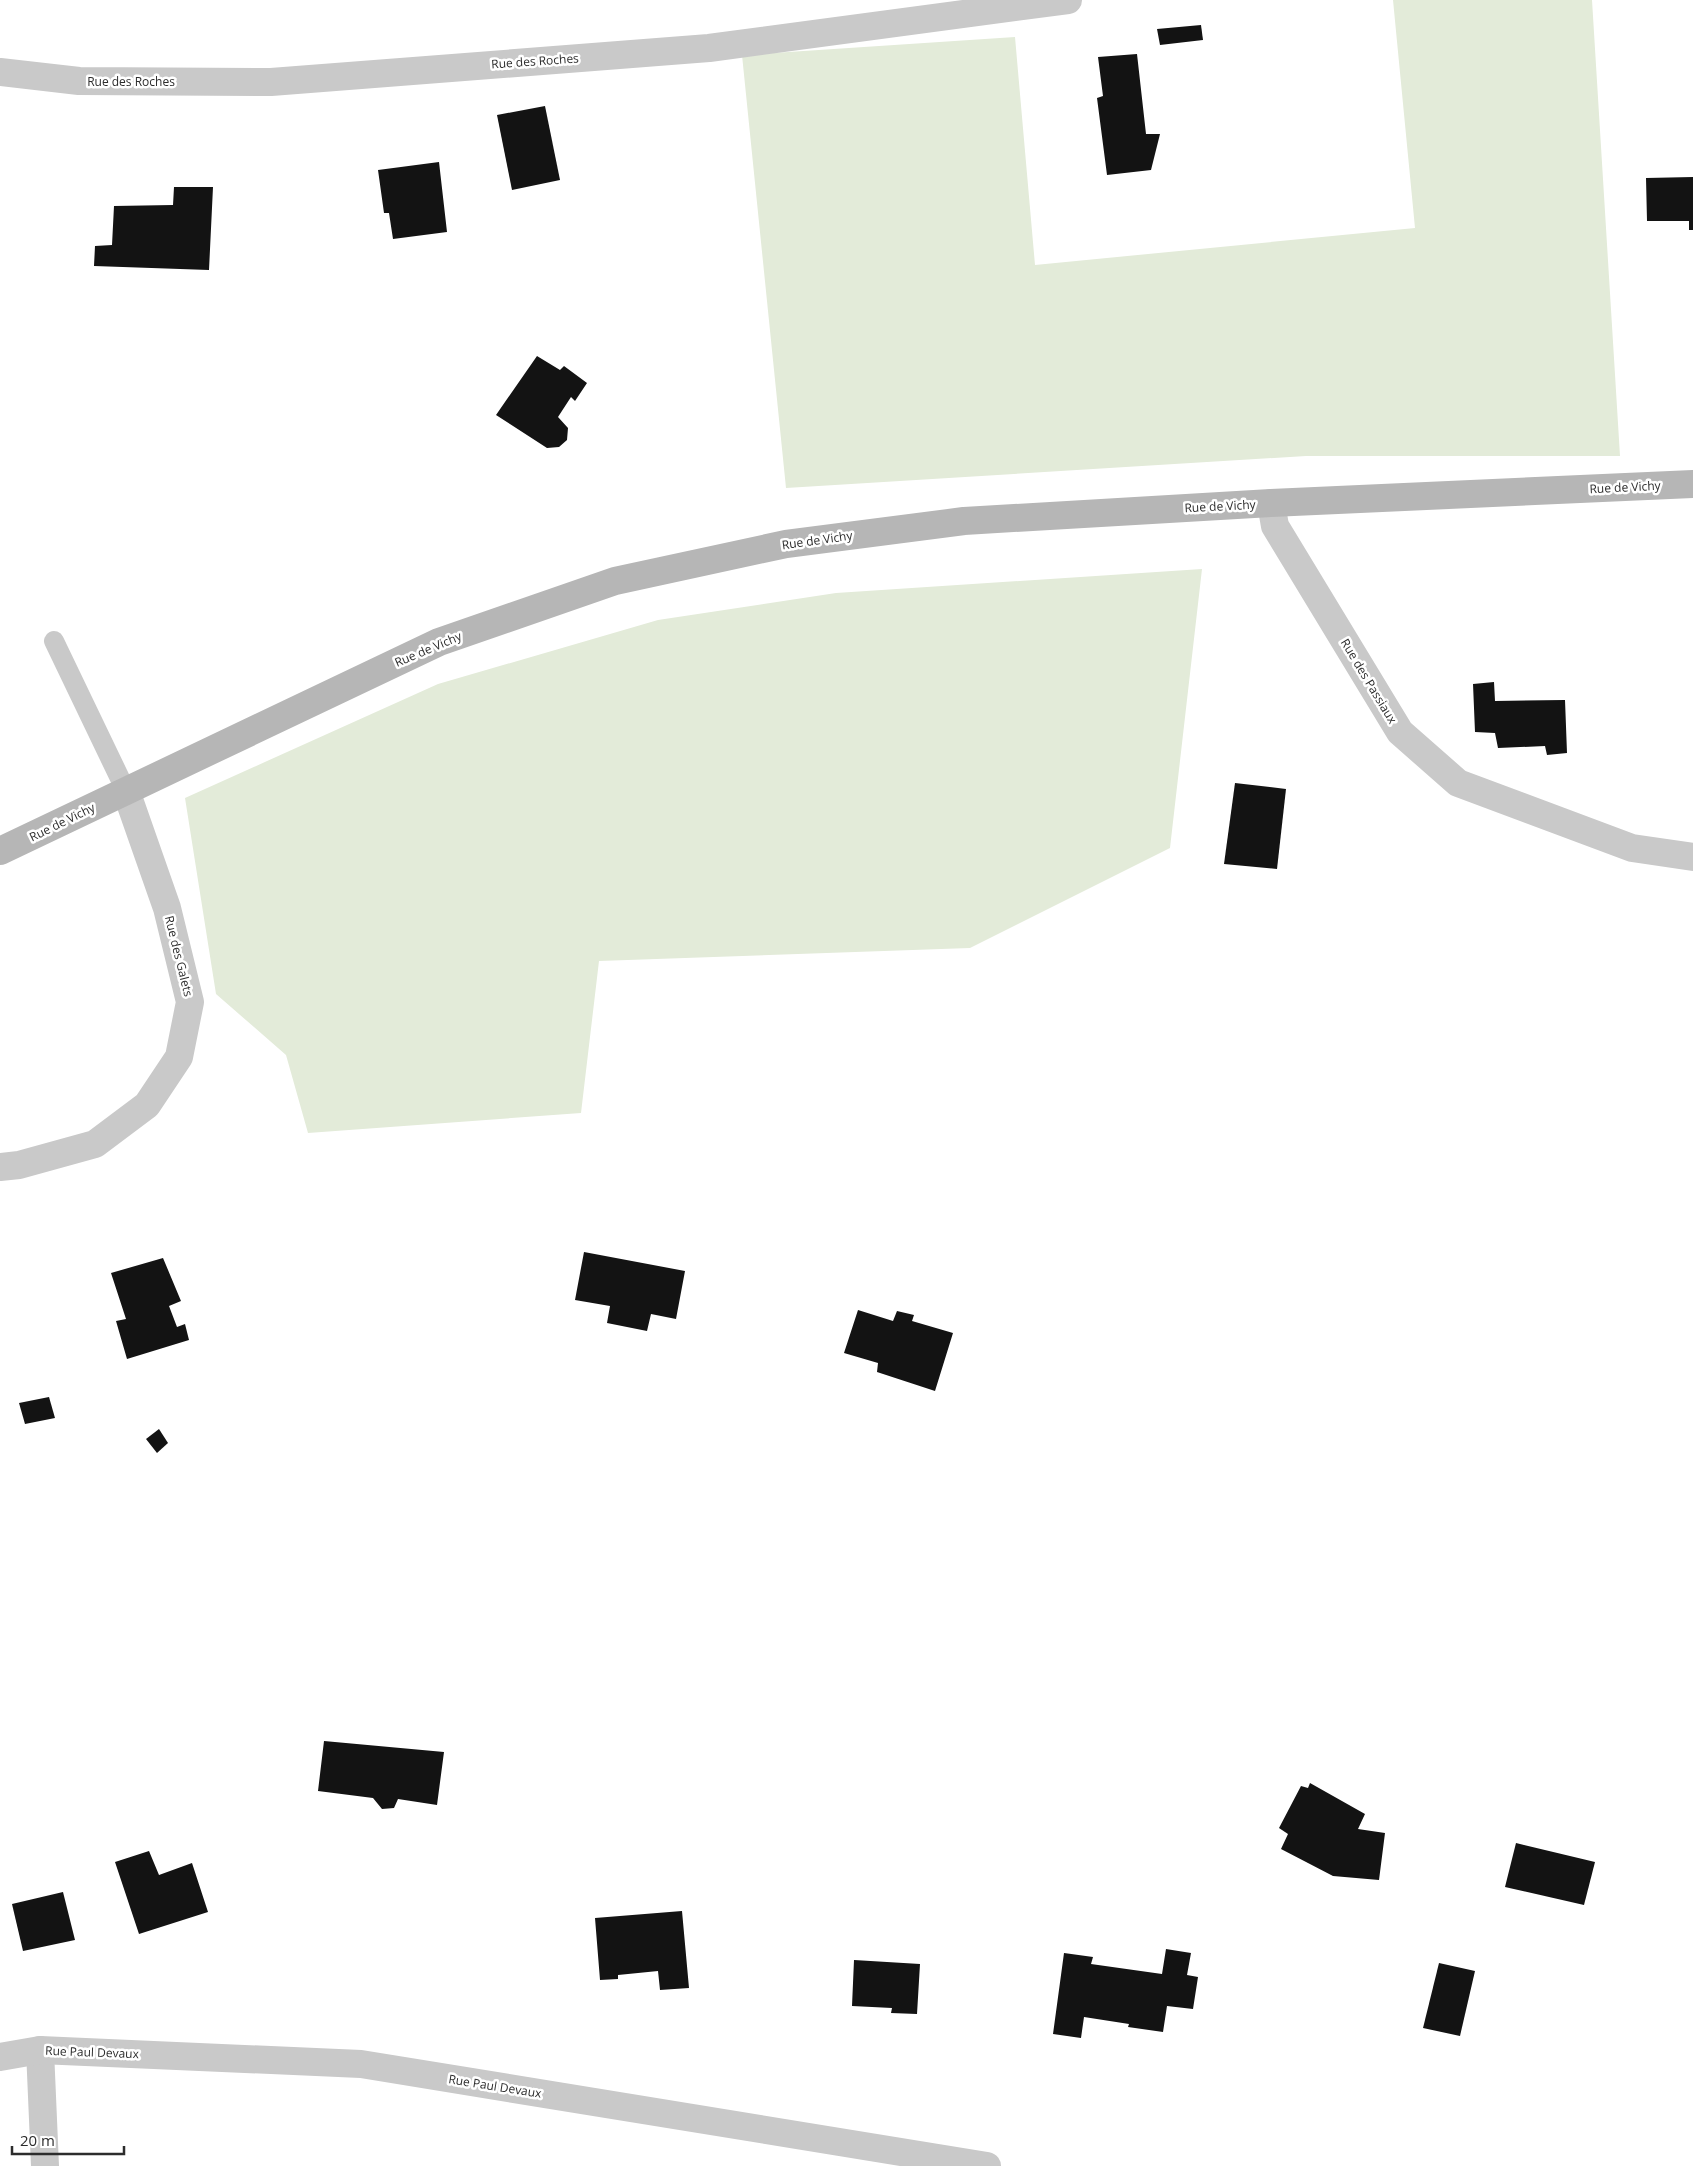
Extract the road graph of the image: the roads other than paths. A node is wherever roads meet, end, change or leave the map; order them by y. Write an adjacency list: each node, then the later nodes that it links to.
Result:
1 (1068, 0): 2 (street, Rue des Roches)
2 (0, 72)
3 (1693, 484): 4 (street, Rue de Vichy)
4 (1270, 504): 6 (street, Rue de Vichy); 8 (street, Rue des Passiaux)
5 (54, 641): 6 (lane)
6 (126, 791): 7 (street, Rue de Vichy); 9 (street, Rue des Galets)
7 (0, 851)
8 (1693, 857)
9 (0, 1167)
10 (40, 2050): 11 (street, Rue Paul Devaux); 12 (street); 13 (street, Rue Paul Devaux)
11 (0, 2057)
12 (45, 2166)
13 (987, 2166)

